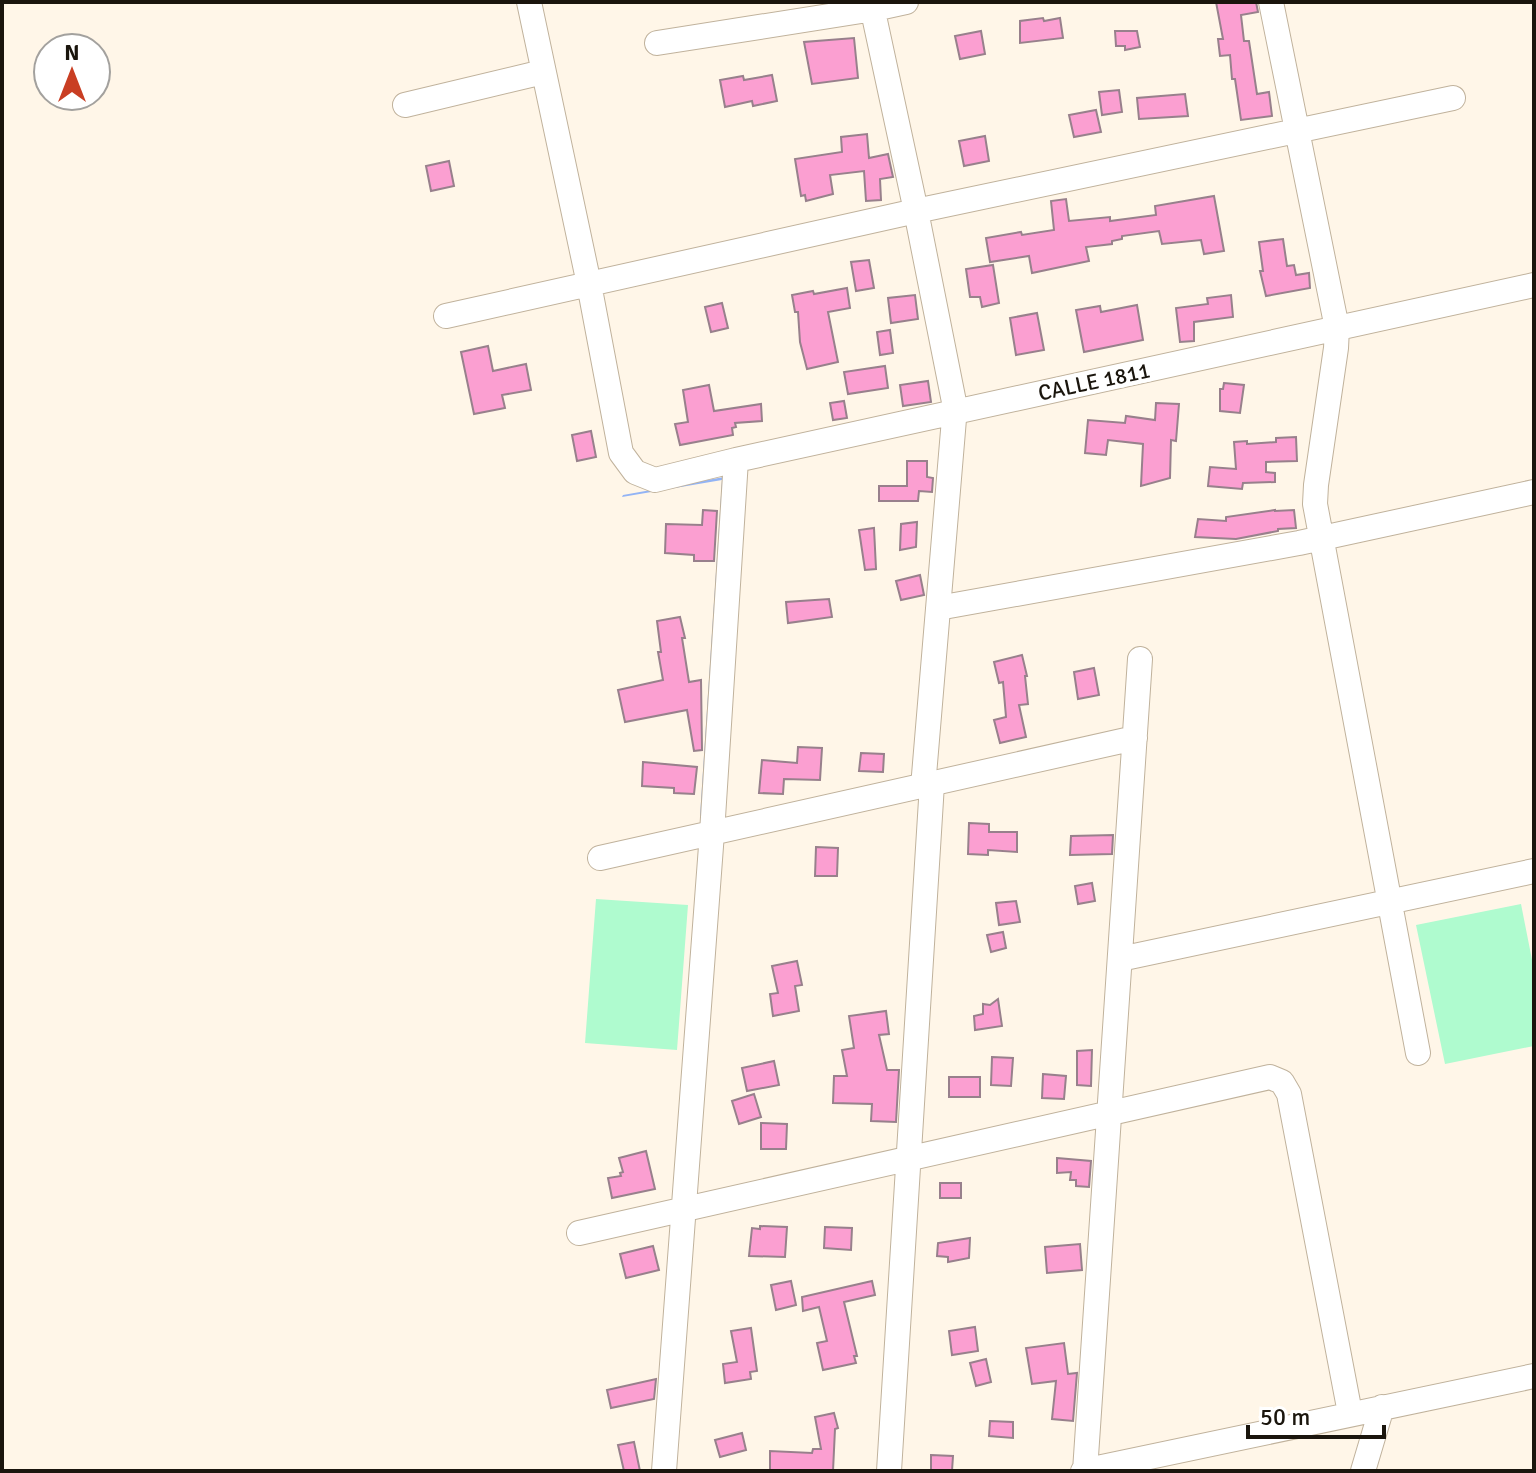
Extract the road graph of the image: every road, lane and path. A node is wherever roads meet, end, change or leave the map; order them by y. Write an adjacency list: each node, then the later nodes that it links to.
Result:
1 (529, 2): 6 (street)
2 (906, 2): 4 (street)
3 (1271, 2): 9 (street)
4 (872, 6): 5 (street); 10 (street)
5 (657, 43)
6 (543, 72): 8 (street); 11 (street)
7 (1453, 98): 9 (street)
8 (405, 105)
9 (1297, 131): 10 (street); 14 (street)
10 (916, 211): 11 (street); 15 (street)
11 (589, 284): 13 (street); 16 (street, CALLE 1811)
12 (1534, 285): 14 (street, CALLE 1811)
13 (446, 316)
14 (1337, 328): 15 (street, CALLE 1811); 18 (street)
15 (955, 411): 16 (street, CALLE 1811); 19 (street)
16 (736, 460): 23 (street)
17 (1534, 492): 18 (street)
18 (1322, 538): 19 (street); 26 (street)
19 (938, 608): 22 (street)
20 (1140, 659): 21 (street)
21 (1135, 738): 22 (street); 27 (street)
22 (927, 786): 23 (street); 30 (street)
23 (712, 833): 24 (street); 31 (street)
24 (600, 858)
25 (1534, 871): 26 (street)
26 (1390, 902): 27 (street); 28 (street)
27 (1120, 959): 29 (street)
28 (1418, 1053)
29 (1110, 1112): 30 (street); 35 (street); 38 (street)
30 (908, 1158): 31 (street); 37 (street)
31 (685, 1209): 32 (street); 36 (street)
32 (579, 1233)
33 (1534, 1376): 34 (street)
34 (1382, 1407): 35 (street); 39 (street)
35 (1350, 1413): 38 (street)
36 (664, 1471)
37 (889, 1471)
38 (1084, 1471)
39 (1363, 1471)

